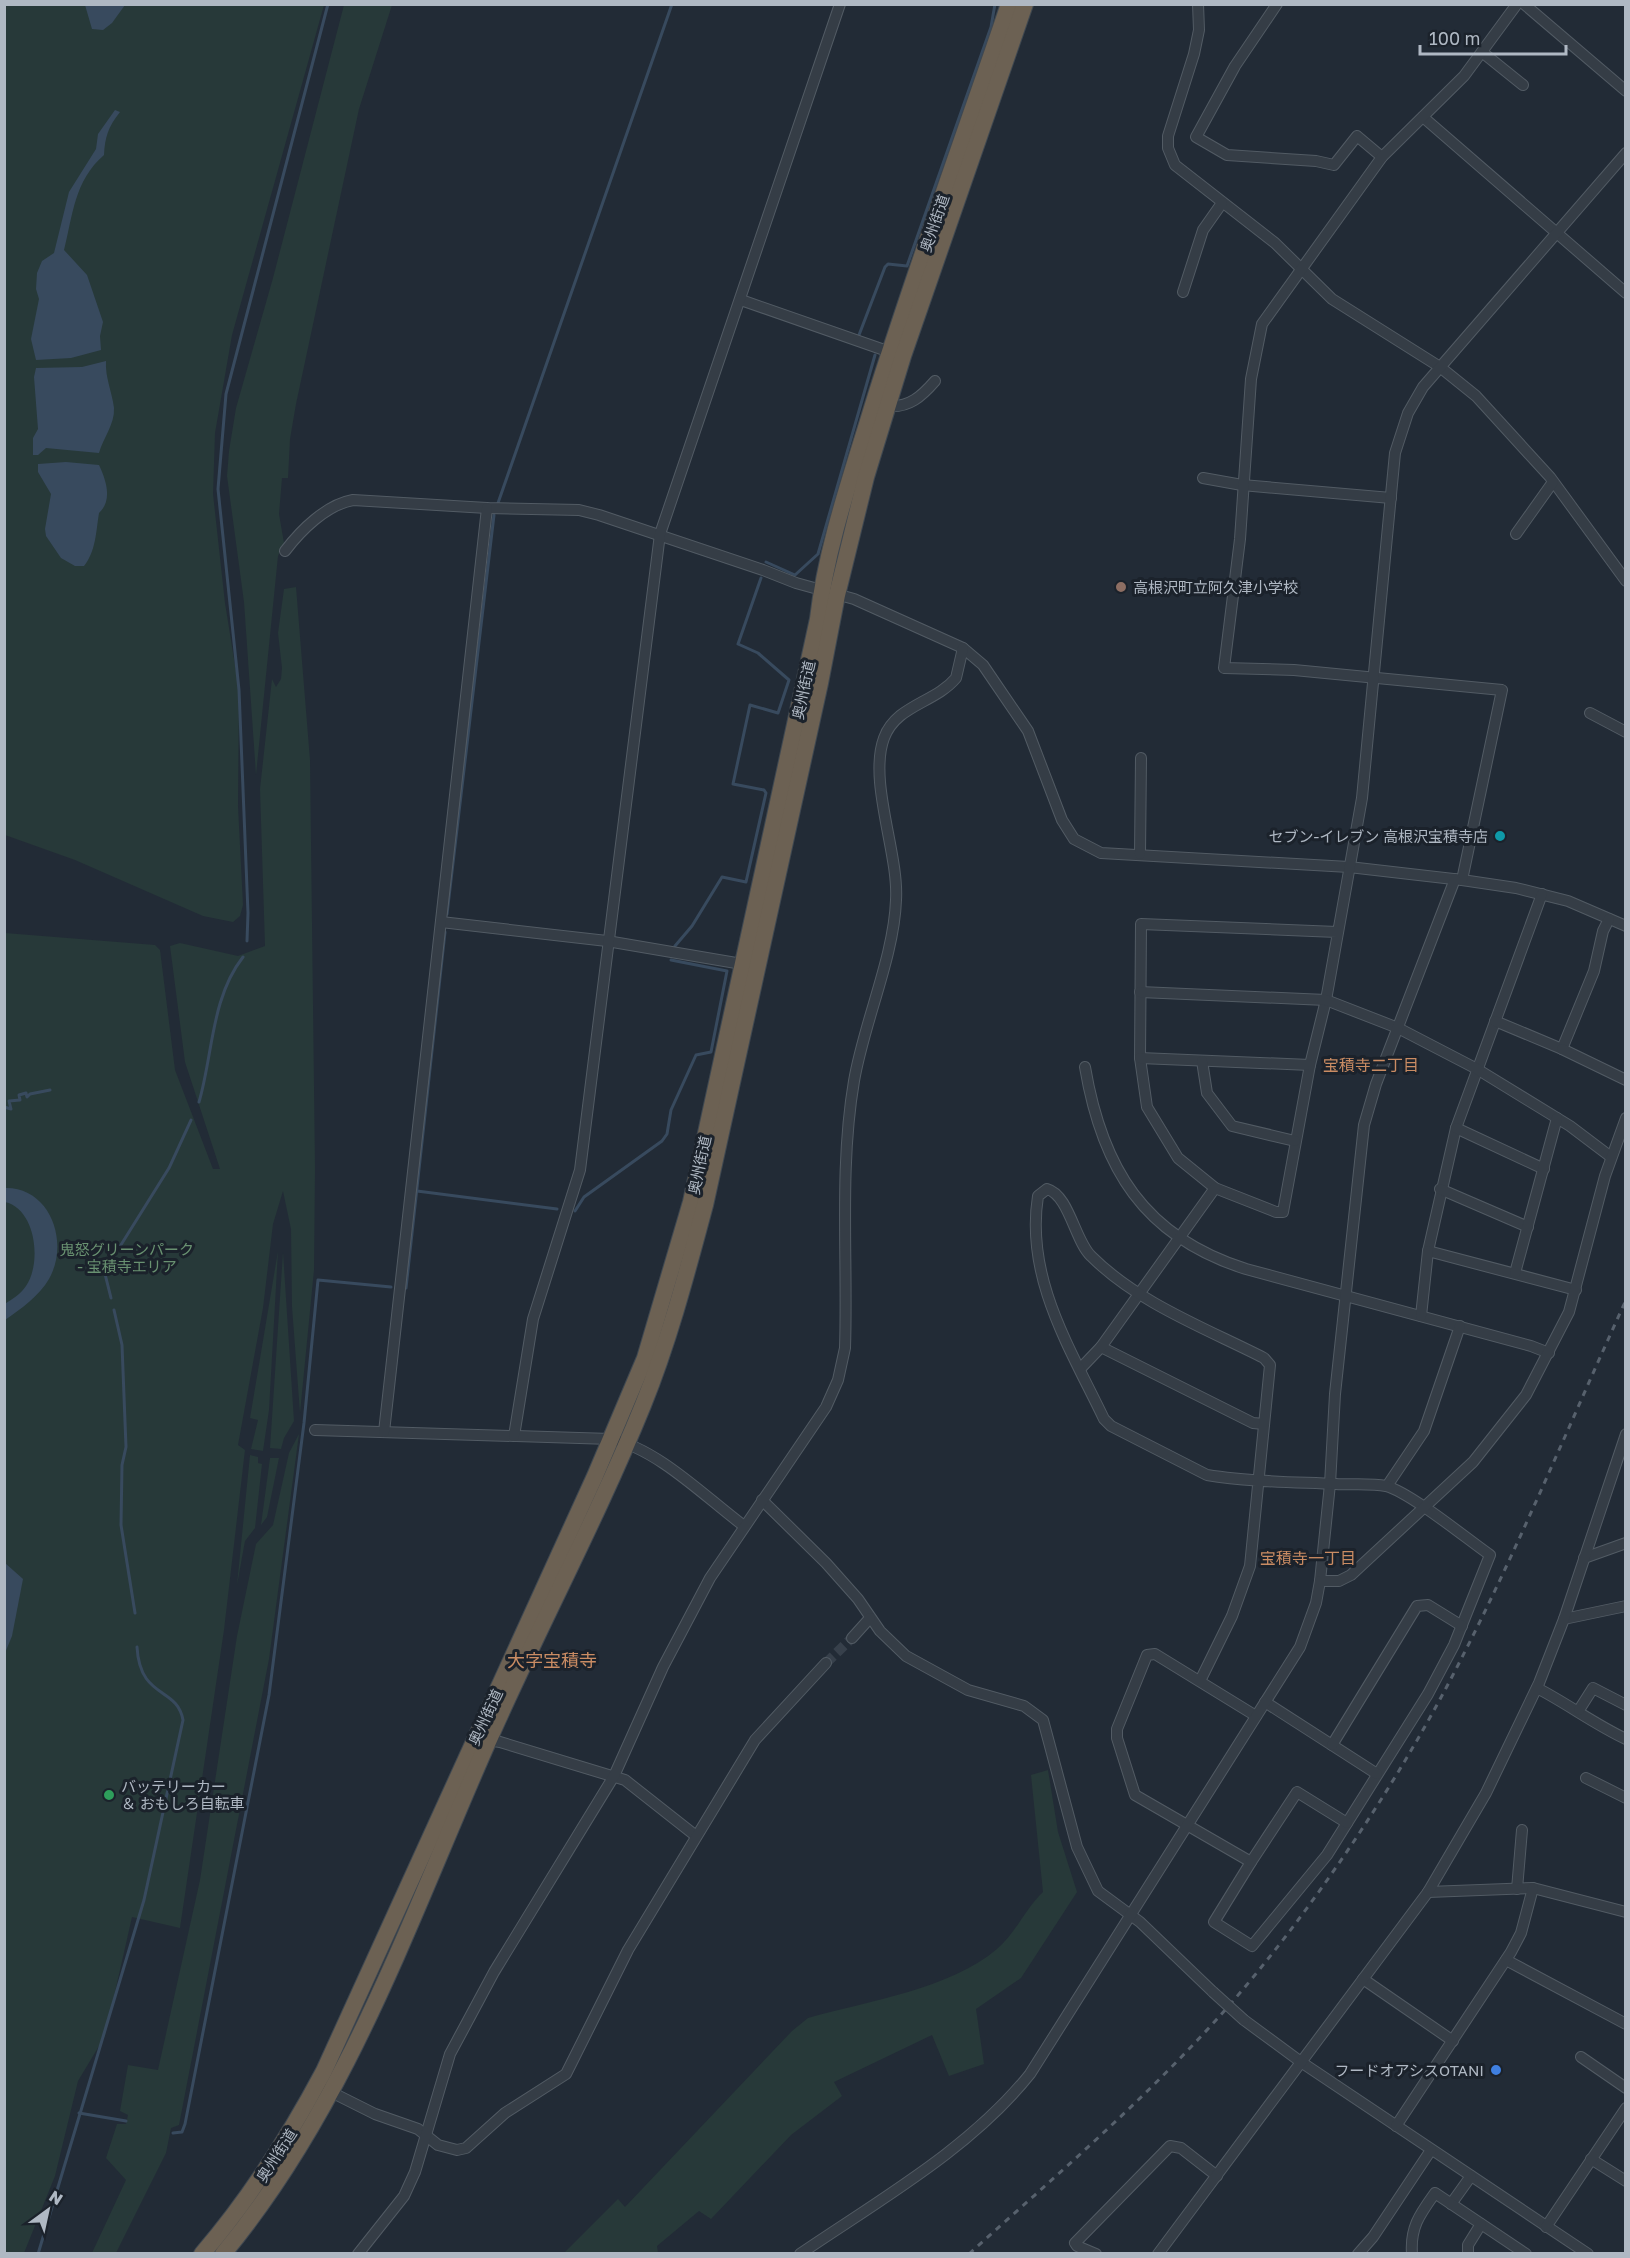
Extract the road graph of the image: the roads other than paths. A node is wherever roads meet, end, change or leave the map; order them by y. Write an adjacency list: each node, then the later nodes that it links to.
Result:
1 (840, 4): 19 (street)
2 (1009, 4): 20 (highway, 奥州街道)
3 (1025, 4): 23 (highway, 奥州街道)
4 (1198, 4): 14 (street)
5 (1276, 4): 13 (street)
6 (1517, 4): 8 (street)
7 (1524, 4): 10 (street)
8 (1482, 52): 9 (street); 11 (street)
9 (1523, 85)
10 (1626, 91)
11 (1422, 117): 13 (street); 15 (street)
12 (1626, 153): 15 (street)
13 (1382, 157): 16 (street)
14 (1221, 203): 16 (street); 17 (street)
15 (1556, 233): 18 (street); 21 (street)
16 (1301, 268): 21 (street); 26 (street)
17 (1182, 292)
18 (1626, 293)
19 (741, 300): 20 (street); 29 (street)
20 (890, 352): 33 (highway, 奥州街道)
21 (1440, 367): 25 (street); 27 (street)
22 (935, 381): 23 (street)
23 (888, 406): 33 (highway, 奥州街道)
24 (1203, 478): 26 (street)
25 (1553, 482): 30 (street); 32 (street)
26 (1242, 485): 27 (street); 35 (street)
27 (1391, 498): 35 (street)
28 (487, 508): 29 (street); 31 (street); 44 (street)
29 (660, 534): 33 (street); 47 (street)
30 (1516, 534)
31 (285, 551)
32 (1626, 581)
33 (829, 593): 34 (street); 48 (highway, 奥州街道); 85 (highway, 奥州街道)
34 (963, 648): 39 (street); 89 (street)
35 (1374, 679): 40 (street); 41 (street)
36 (1590, 713): 37 (street)
37 (1626, 732)
38 (1141, 758): 39 (street)
39 (1140, 854): 40 (street)
40 (1349, 867): 41 (street); 46 (street)
41 (1459, 879): 42 (street); 52 (street)
42 (1542, 894): 43 (street); 51 (street)
43 (1609, 919): 45 (street); 53 (street)
44 (441, 922): 47 (street); 82 (street)
45 (1626, 926)
46 (1337, 932): 49 (street); 50 (street)
47 (607, 941): 48 (street); 84 (street)
48 (742, 964): 85 (highway, 奥州街道)
49 (1140, 993): 50 (street); 54 (street)
50 (1326, 1000): 52 (street); 56 (street)
51 (1495, 1021): 53 (street); 58 (street)
52 (1398, 1028): 58 (street); 74 (street)
53 (1562, 1049): 59 (street)
54 (1140, 1058): 55 (street); 66 (street)
55 (1202, 1061): 56 (street); 63 (street)
56 (1310, 1065): 63 (street)
57 (1085, 1067): 69 (street)
58 (1477, 1069): 60 (street); 62 (street)
59 (1626, 1080)
60 (1557, 1118): 64 (street); 65 (street)
61 (1626, 1118): 64 (street)
62 (1456, 1128): 65 (street); 67 (street)
63 (1295, 1141): 66 (street)
64 (1611, 1157): 72 (street)
65 (1544, 1169): 68 (street)
66 (1215, 1188): 69 (street)
67 (1440, 1189): 68 (street); 70 (street)
68 (1528, 1227): 71 (street)
69 (1179, 1237): 73 (street); 74 (street)
70 (1428, 1251): 71 (street); 75 (street)
71 (1515, 1273): 72 (street)
72 (1576, 1290): 78 (street)
73 (1138, 1294): 77 (street); 79 (street); 80 (street)
74 (1347, 1297): 75 (street); 87 (street)
75 (1421, 1316): 76 (street)
76 (1460, 1326): 78 (street); 88 (street)
77 (1101, 1347): 79 (street); 80 (street)
78 (1549, 1353): 90 (street)
79 (1080, 1369): 86 (street)
80 (1264, 1424): 86 (street)
81 (315, 1430): 82 (street)
82 (384, 1432): 84 (street)
83 (1626, 1434): 93 (street)
84 (514, 1436): 85 (street)
85 (619, 1441): 91 (street); 108 (highway, 奥州街道); 130 (highway, 奥州街道)
86 (1259, 1479): 87 (street); 101 (street)
87 (1330, 1484): 88 (street); 94 (street)
88 (1387, 1486): 90 (street)
89 (762, 1500): 91 (street); 96 (street)
90 (1423, 1508): 94 (street); 98 (street)
91 (744, 1526): 111 (street)
92 (1626, 1543): 93 (street)
93 (1584, 1558): 97 (street)
94 (1320, 1581): 103 (street)
95 (1626, 1606): 97 (street)
96 (870, 1618): 99 (street); 123 (street)
97 (1564, 1619): 102 (street)
98 (1462, 1626): 109 (street); 110 (street)
99 (852, 1638)
100 (826, 1663): 117 (street)
101 (1200, 1681): 106 (street); 115 (street)
102 (1537, 1688): 105 (street); 121 (street)
103 (1265, 1702): 106 (street); 109 (street)
104 (1626, 1705): 105 (street)
105 (1579, 1710): 107 (street)
106 (1256, 1716): 115 (street)
107 (1626, 1739)
108 (488, 1740): 111 (street); 130 (highway, 奥州街道)
109 (1332, 1745): 110 (street)
110 (1377, 1774): 114 (street)
111 (614, 1776): 117 (street); 134 (street)
112 (1586, 1778): 113 (street)
113 (1626, 1798)
114 (1347, 1823): 118 (street); 118 (street)
115 (1188, 1826): 118 (street); 123 (street)
116 (1522, 1830): 120 (street)
117 (696, 1836): 134 (street)
118 (1251, 1862)
119 (1533, 1888): 120 (street); 122 (street); 124 (street)
120 (1517, 1889): 121 (street)
121 (1428, 1892): 125 (street)
122 (1626, 1912)
123 (1130, 1915): 129 (street, bridge); 147 (street)
124 (1506, 1960): 126 (street); 127 (street)
125 (1363, 1979): 127 (street); 129 (street)
126 (1626, 2024)
127 (1453, 2041): 133 (street)
128 (1581, 2057): 131 (street)
129 (1301, 2062): 133 (street); 137 (street)
130 (324, 2088): 134 (street); 144 (highway, 奥州街道); 145 (highway, 奥州街道)
131 (1626, 2088)
132 (1626, 2108): 136 (street)
133 (1396, 2126): 135 (street)
134 (426, 2135): 146 (street)
135 (1431, 2150): 138 (street); 143 (street)
136 (1591, 2159): 139 (street); 142 (street)
137 (1217, 2176): 148 (street); 149 (street)
138 (1471, 2176): 140 (street); 142 (street)
139 (1626, 2181)
140 (1451, 2204): 141 (street); 152 (street)
141 (1481, 2224): 153 (street); 154 (street)
142 (1546, 2227): 155 (street)
143 (1367, 2244): 150 (street); 151 (street)
144 (202, 2253)
145 (223, 2253)
146 (358, 2253)
147 (800, 2253)
148 (1096, 2253)
149 (1158, 2253)
150 (1358, 2253)
151 (1375, 2253)
152 (1412, 2253)
153 (1468, 2253)
154 (1526, 2253)
155 (1587, 2253)

